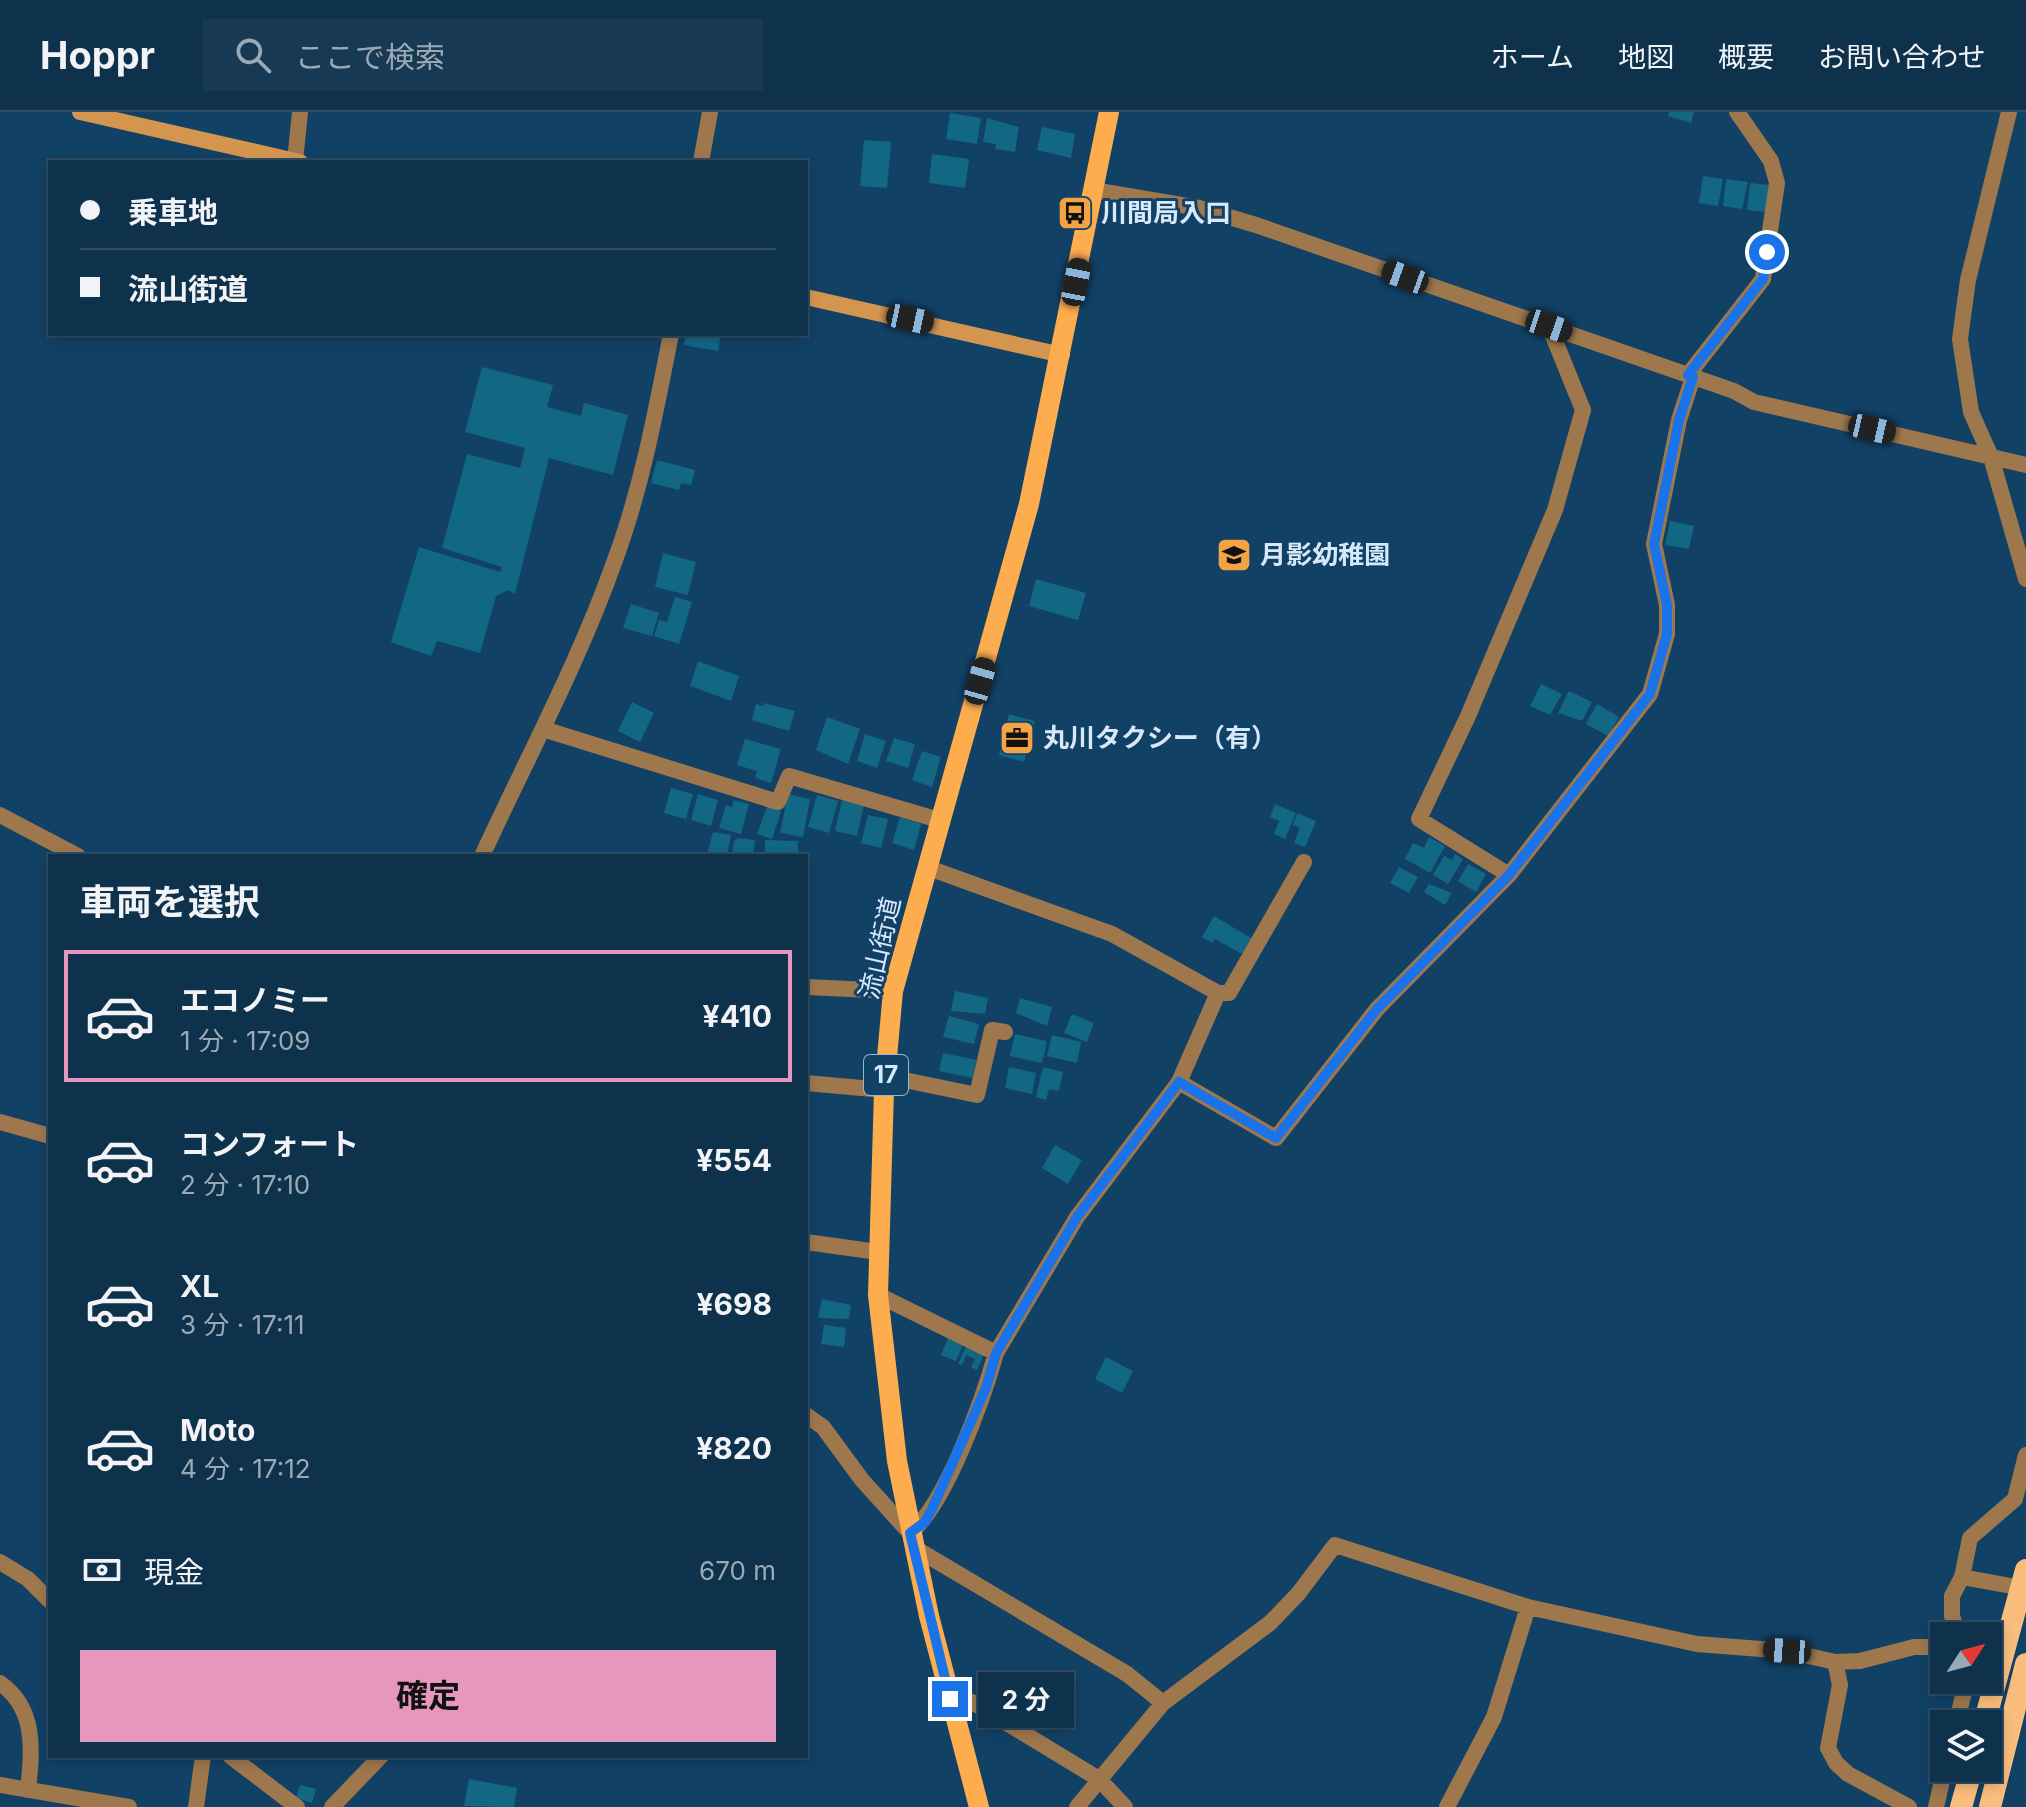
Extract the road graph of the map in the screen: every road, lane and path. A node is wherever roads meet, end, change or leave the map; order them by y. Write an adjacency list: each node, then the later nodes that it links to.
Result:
1 (80, 112): 7 (main road)
2 (300, 112): 8 (street)
3 (710, 112): 9 (street)
4 (1109, 112): 10 (main road, 流山街道 / 17)
5 (1737, 112): 15 (street)
6 (2009, 112): 16 (street)
7 (294, 160)
8 (298, 160)
9 (701, 160)
10 (1093, 190): 12 (street); 14 (main road, 流山街道 / 17)
11 (808, 297): 14 (main road)
12 (1549, 326): 15 (street); 26 (street)
13 (671, 336): 19 (street)
14 (1062, 355): 21 (main road, 流山街道 / 17)
15 (1690, 376): 16 (street); 26 (street)
16 (1991, 457): 17 (street); 18 (street)
17 (2026, 465)
18 (2026, 579)
19 (543, 729): 21 (street); 23 (street)
20 (0, 815): 22 (street)
21 (939, 820): 25 (main road, 流山街道 / 17)
22 (74, 854)
23 (483, 854)
24 (1304, 862): 29 (street)
25 (926, 867): 28 (main road, 流山街道 / 17); 29 (street)
26 (1509, 875): 31 (street)
27 (808, 987): 28 (street)
28 (893, 991): 33 (main road, 流山街道 / 17)
29 (1218, 993): 31 (street)
30 (1005, 1032): 33 (street)
31 (1179, 1082): 39 (street)
32 (808, 1083): 33 (street)
33 (885, 1083): 37 (main road, 流山街道 / 17)
34 (0, 1122): 35 (street)
35 (48, 1135)
36 (808, 1242): 37 (street)
37 (878, 1252): 38 (main road, 流山街道 / 17)
38 (878, 1295): 39 (street); 42 (main road, 流山街道 / 17)
39 (996, 1353): 42 (street)
40 (808, 1416): 42 (street)
41 (2026, 1455): 44 (street)
42 (912, 1540): 53 (main road, 流山街道 / 17); 54 (street)
43 (0, 1562): 46 (street)
44 (1962, 1577): 45 (street); 48 (street)
45 (2025, 1582): 55 (highway)
46 (48, 1599)
47 (1528, 1607): 50 (street); 54 (street); 71 (street)
48 (1954, 1622)
49 (1930, 1647): 50 (street)
50 (1835, 1662): 72 (street)
51 (2026, 1664): 75 (highway)
52 (0, 1683): 63 (street)
53 (950, 1699): 59 (street); 68 (main road, 流山街道 / 17)
54 (1163, 1703): 59 (street)
55 (1988, 1710)
56 (203, 1758): 65 (street)
57 (233, 1758): 66 (street)
58 (379, 1758): 67 (street)
59 (1099, 1779): 69 (street); 70 (street)
60 (1942, 1782): 73 (street)
61 (1968, 1782): 74 (highway)
62 (0, 1785): 63 (street)
63 (28, 1790): 64 (street)
64 (123, 1806)
65 (196, 1807)
66 (297, 1807)
67 (332, 1807)
68 (979, 1807)
69 (1077, 1807)
70 (1125, 1807)
71 (1447, 1807)
72 (1909, 1807)
73 (1936, 1807)
74 (1961, 1807)
75 (1990, 1807)

